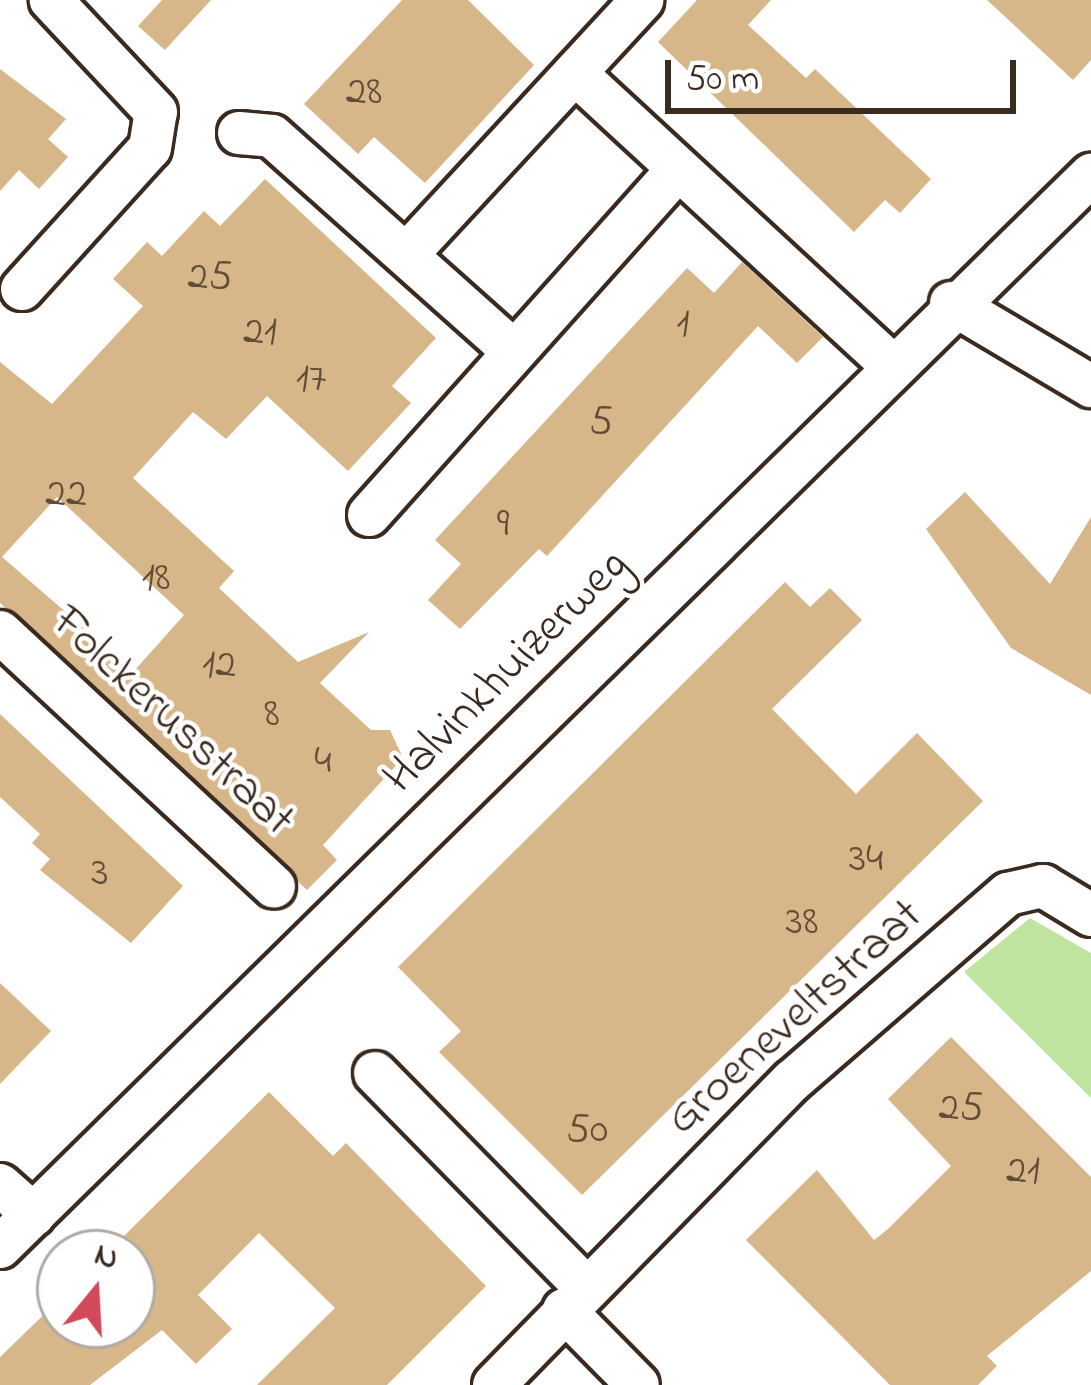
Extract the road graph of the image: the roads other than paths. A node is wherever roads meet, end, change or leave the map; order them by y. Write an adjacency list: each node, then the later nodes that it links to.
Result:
1 (51, 0): 8 (street)
2 (642, 0): 3 (street)
3 (574, 73): 5 (street); 7 (street)
4 (239, 133): 7 (street)
5 (677, 171): 10 (street); 11 (street)
6 (1091, 175): 9 (street, Halvinkhuizerweg)
7 (408, 254): 10 (street)
8 (22, 289)
9 (951, 303): 11 (street, Halvinkhuizerweg); 12 (street)
10 (512, 350): 13 (street)
11 (889, 363): 19 (street, Halvinkhuizerweg)
12 (1091, 386)
13 (369, 515)
14 (0, 632): 15 (street, Folckerusstraat)
15 (274, 887)
16 (1091, 915): 21 (street, Groeneveltstraat)
17 (375, 1073): 21 (street)
18 (0, 1185): 19 (street)
19 (34, 1216): 20 (street, Halvinkhuizerweg)
20 (0, 1247)
21 (575, 1299): 22 (street, Groeneveltstraat); 23 (street)
22 (494, 1385)
23 (638, 1385)

